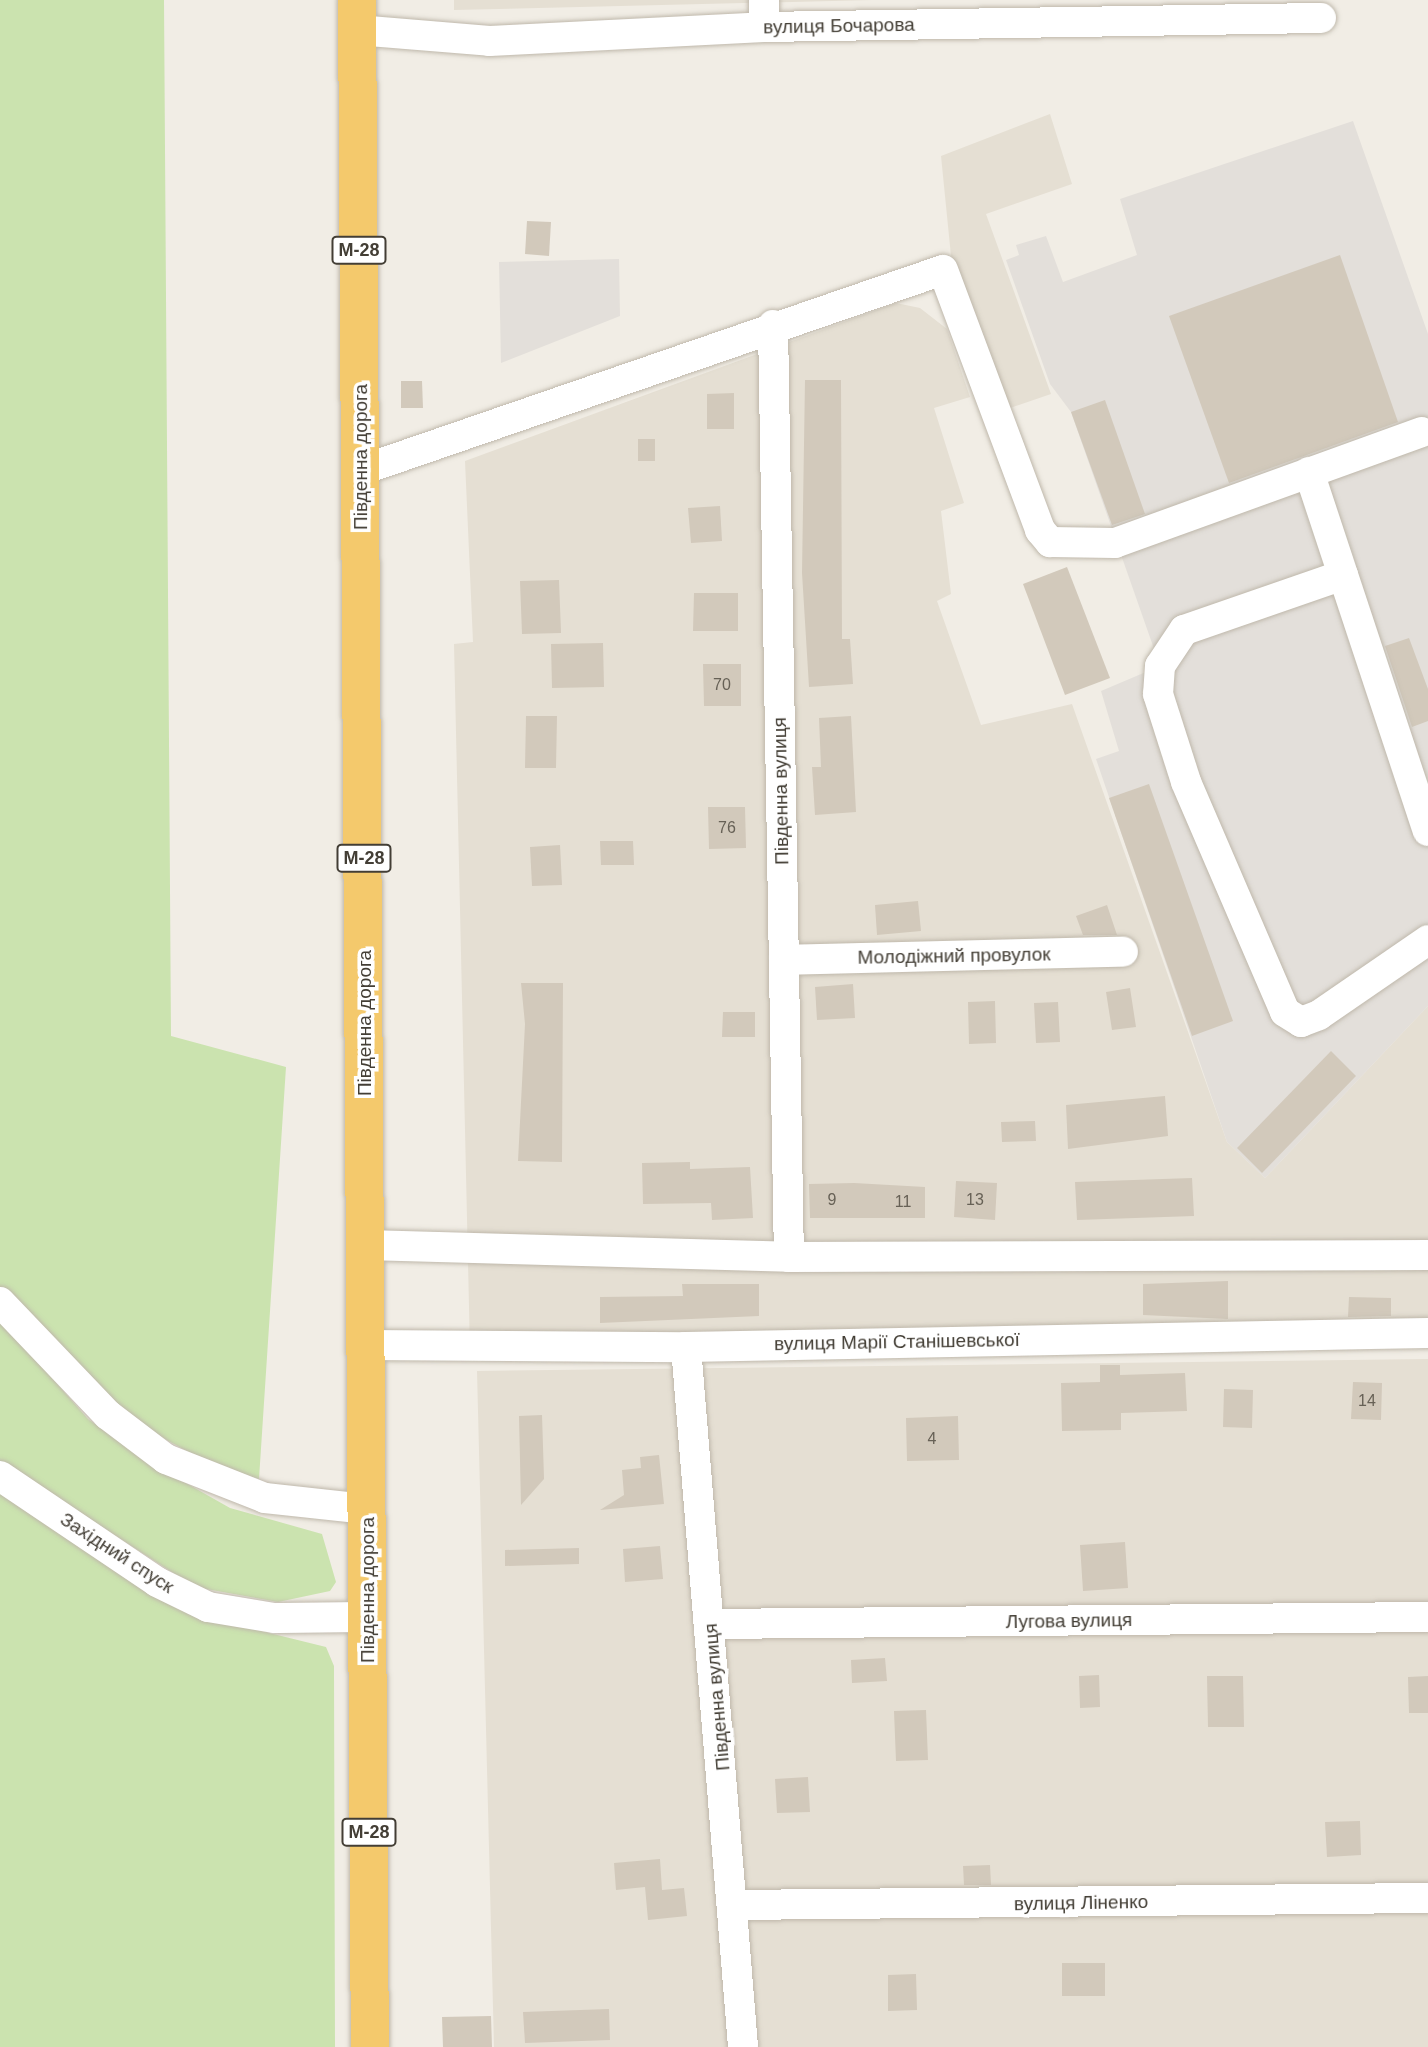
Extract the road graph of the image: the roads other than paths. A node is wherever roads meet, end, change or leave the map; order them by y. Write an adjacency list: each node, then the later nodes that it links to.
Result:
1 (764, 14): 2 (street, вулиця Бочарова); 3 (street, вулиця Бочарова)
2 (357, 15): 6 (highway, Південна дорога / М-28)
3 (1321, 18)
4 (773, 325): 6 (street); 7 (street); 12 (street, Південна вулиця)
5 (1421, 432): 7 (street)
6 (362, 470): 13 (highway, Південна дорога / М-28)
7 (1309, 472): 8 (street)
8 (1343, 575): 9 (street); 10 (street)
9 (1428, 831)
10 (1428, 940)
11 (1123, 952): 12 (street, Молодіжний провулок)
12 (784, 960): 15 (street, Південна вулиця)
13 (366, 1245): 15 (street); 18 (highway, Південна дорога / М-28)
14 (1428, 1255): 15 (street)
15 (789, 1256)
16 (0, 1302): 21 (street)
17 (1428, 1333): 19 (street, вулиця Марії Станішевської)
18 (366, 1345): 19 (street, вулиця Марії Станішевської); 21 (highway, Південна дорога / М-28)
19 (687, 1347): 24 (street, Південна вулиця)
20 (0, 1476): 23 (street, Західний спуск)
21 (367, 1509): 23 (highway, Південна дорога / М-28)
22 (1428, 1617): 24 (street, Лугова вулиця)
23 (368, 1618): 27 (highway, Південна дорога / М-28)
24 (711, 1624): 26 (street, Південна вулиця)
25 (1428, 1898): 26 (street, вулиця Ліненко)
26 (733, 1905): 28 (street, Південна вулиця)
27 (370, 2047)
28 (743, 2047)

